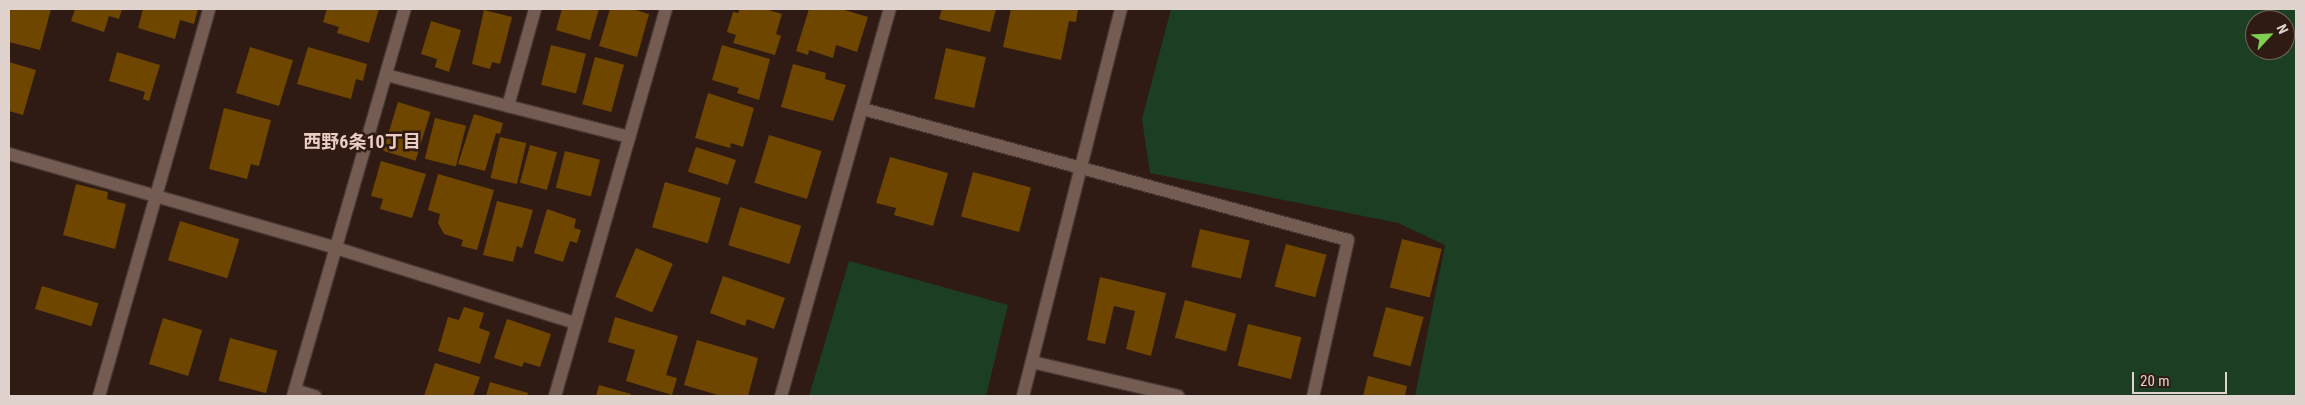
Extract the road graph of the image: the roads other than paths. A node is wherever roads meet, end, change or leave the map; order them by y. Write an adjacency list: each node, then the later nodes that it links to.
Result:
1 (209, 9): 13 (street)
2 (405, 9): 7 (street)
3 (535, 9): 8 (street)
4 (666, 9): 10 (street)
5 (890, 9): 9 (street)
6 (1121, 9): 12 (street)
7 (386, 75): 8 (street); 14 (street)
8 (508, 106): 10 (street)
9 (862, 109): 12 (street); 21 (street)
10 (629, 137): 15 (street)
11 (9, 154): 13 (street)
12 (1081, 167): 16 (street); 24 (street)
13 (156, 196): 14 (street); 18 (street)
14 (336, 248): 15 (street); 17 (street)
15 (576, 323): 20 (street)
16 (1032, 362): 22 (street); 23 (street)
17 (294, 393): 19 (street)
18 (99, 396)
19 (315, 396)
20 (555, 396)
21 (781, 396)
22 (1023, 396)
23 (1178, 396)
24 (1313, 396)

